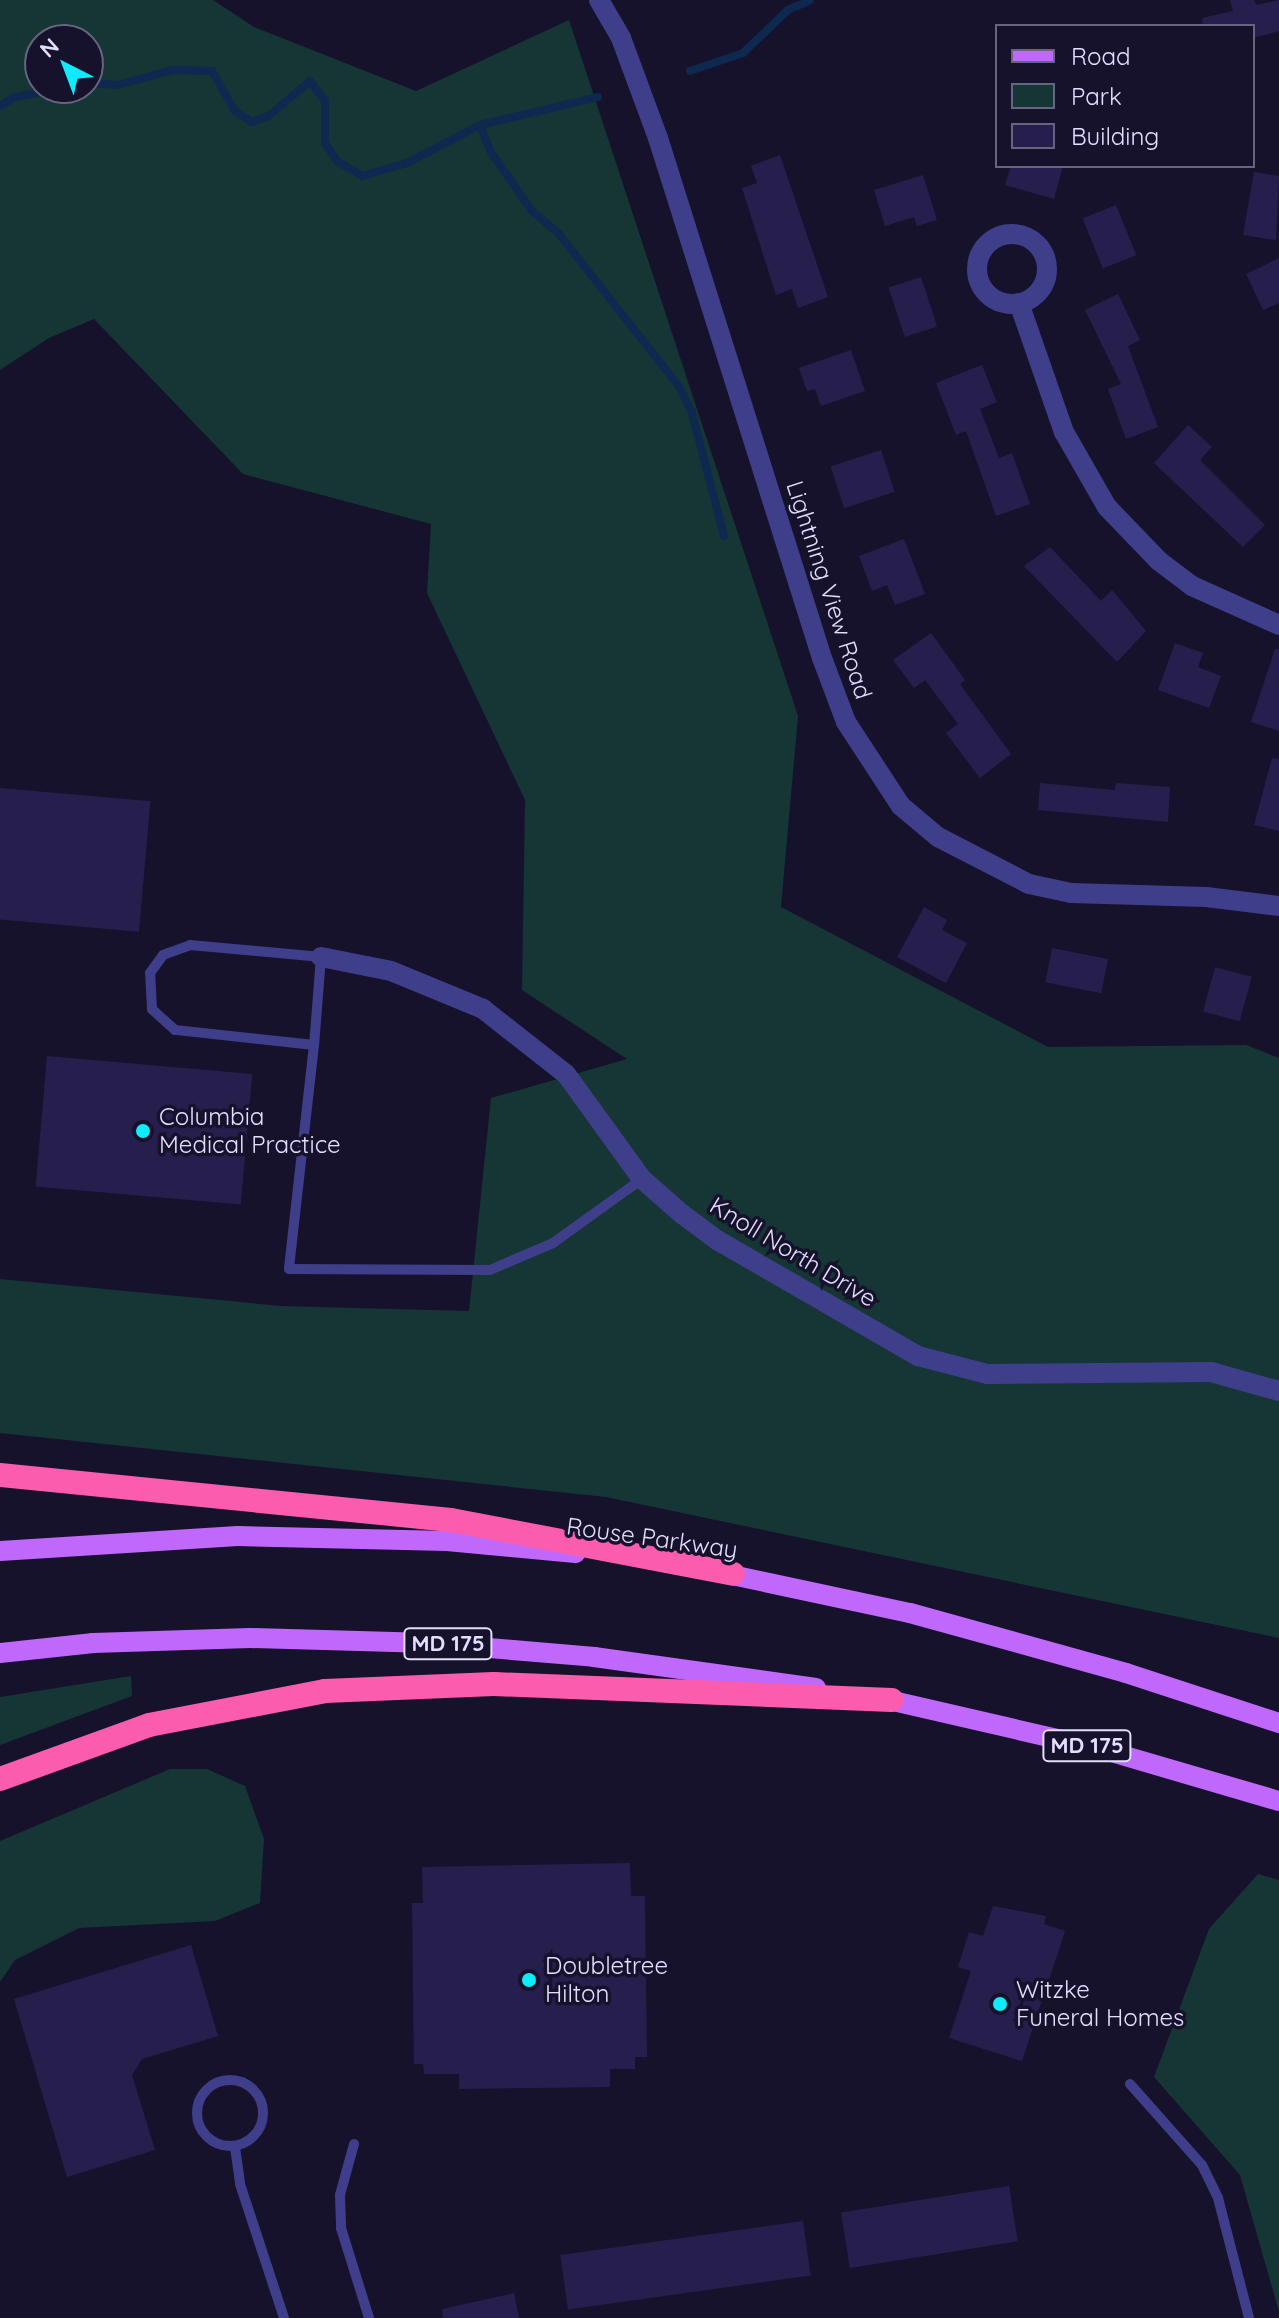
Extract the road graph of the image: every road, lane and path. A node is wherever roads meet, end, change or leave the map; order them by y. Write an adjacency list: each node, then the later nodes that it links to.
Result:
1 (599, 0): 4 (street, Lightning View Road)
2 (1019, 303): 3 (street)
3 (1279, 625)
4 (1279, 906)
5 (321, 957): 6 (lane); 6 (lane); 7 (street, Knoll North Drive)
6 (314, 1045): 7 (lane)
7 (642, 1179): 8 (street, Knoll North Drive)
8 (1279, 1391)
9 (0, 1475): 11 (highway)
10 (0, 1551): 11 (main road, Rouse Parkway)
11 (733, 1574): 14 (main road, Rouse Parkway)
12 (0, 1653): 13 (main road, MD 175)
13 (892, 1700): 15 (highway); 16 (main road, MD 175)
14 (1279, 1723)
15 (0, 1779)
16 (1279, 1801)
17 (1130, 2084): 22 (lane)
18 (354, 2144): 21 (lane)
19 (235, 2147): 19 (lane); 20 (lane)
20 (284, 2318)
21 (369, 2318)
22 (1249, 2318)

